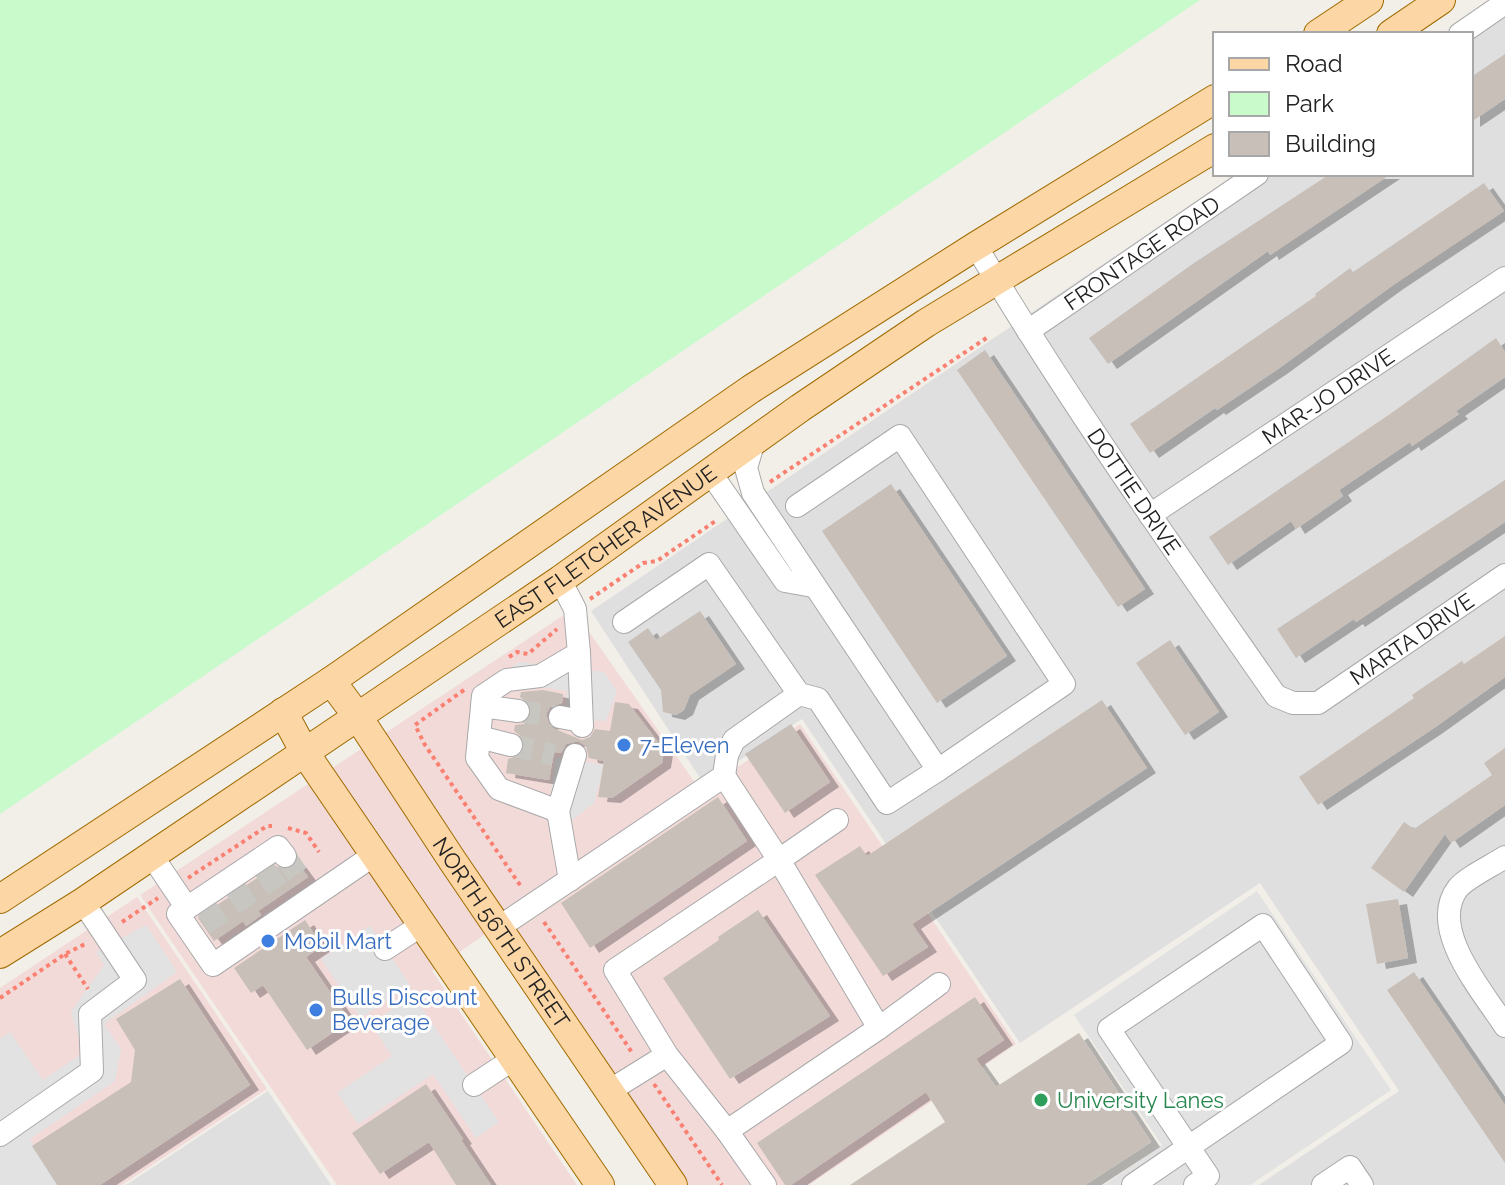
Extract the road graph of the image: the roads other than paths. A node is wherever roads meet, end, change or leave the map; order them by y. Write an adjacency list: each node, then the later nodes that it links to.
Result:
1 (1369, 0): 4 (main road)
2 (1441, 0): 5 (main road)
3 (1505, 3): 6 (street)
4 (1321, 32)
5 (1394, 32)
6 (1463, 32)
7 (1213, 100): 10 (main road, EAST FLETCHER AVENUE)
8 (1213, 149): 12 (main road, EAST FLETCHER AVENUE)
9 (1254, 176): 13 (street, FRONTAGE ROAD)
10 (976, 246): 12 (street, DOTTIE DRIVE); 23 (main road, EAST FLETCHER AVENUE)
11 (1505, 278): 17 (street, MAR-JO DRIVE)
12 (997, 280): 13 (street, DOTTIE DRIVE); 14 (main road, EAST FLETCHER AVENUE)
13 (1028, 331): 17 (street, DOTTIE DRIVE)
14 (754, 441): 15 (main road, EAST FLETCHER AVENUE); 20 (street)
15 (710, 472): 19 (main road, EAST FLETCHER AVENUE); 20 (street)
16 (797, 506): 35 (street)
17 (1150, 515): 25 (street, DOTTIE DRIVE)
18 (1505, 575): 25 (street, MARTA DRIVE)
19 (560, 580): 22 (street); 29 (main road, EAST FLETCHER AVENUE)
20 (813, 586): 35 (street)
21 (624, 622): 24 (street)
22 (579, 653): 26 (street); 30 (street)
23 (331, 681): 28 (main road, EAST FLETCHER AVENUE); 29 (main road, NORTH 56TH STREET)
24 (799, 694): 35 (street); 36 (street)
25 (1318, 703)
26 (482, 706): 27 (street); 31 (street)
27 (518, 711)
28 (283, 712): 33 (main road); 45 (main road, EAST FLETCHER AVENUE)
29 (358, 717): 33 (main road, EAST FLETCHER AVENUE); 49 (main road, NORTH 56TH STREET)
30 (574, 721)
31 (479, 737): 32 (street); 37 (street)
32 (511, 745)
33 (305, 753): 39 (main road); 40 (main road, EAST FLETCHER AVENUE)
34 (568, 756): 37 (street)
35 (938, 770)
36 (724, 776): 43 (street); 44 (street)
37 (558, 811): 44 (street)
38 (837, 820): 43 (street)
39 (374, 855): 47 (street); 48 (main road)
40 (152, 856): 46 (main road, EAST FLETCHER AVENUE); 47 (street)
41 (285, 856): 47 (street)
42 (1505, 857): 53 (street)
43 (779, 860): 54 (street); 55 (street)
44 (570, 880): 49 (street)
45 (0, 899)
46 (83, 902): 51 (main road, EAST FLETCHER AVENUE); 60 (street)
47 (198, 905)
48 (423, 924): 50 (street); 56 (main road)
49 (498, 928): 58 (main road, NORTH 56TH STREET)
50 (385, 949)
51 (0, 954)
52 (939, 984): 54 (street)
53 (1505, 1026)
54 (879, 1028): 59 (street)
55 (667, 1055): 58 (street); 59 (street)
56 (512, 1060): 57 (street); 62 (main road)
57 (474, 1085)
58 (609, 1091): 63 (main road, NORTH 56TH STREET)
59 (727, 1131): 64 (street)
60 (0, 1135)
61 (1189, 1147): 61 (street); 65 (street); 66 (street)
62 (600, 1185)
63 (673, 1185)
64 (765, 1185)
65 (1133, 1185)
66 (1195, 1185)
67 (1323, 1185): 68 (street)
68 (1362, 1185)

